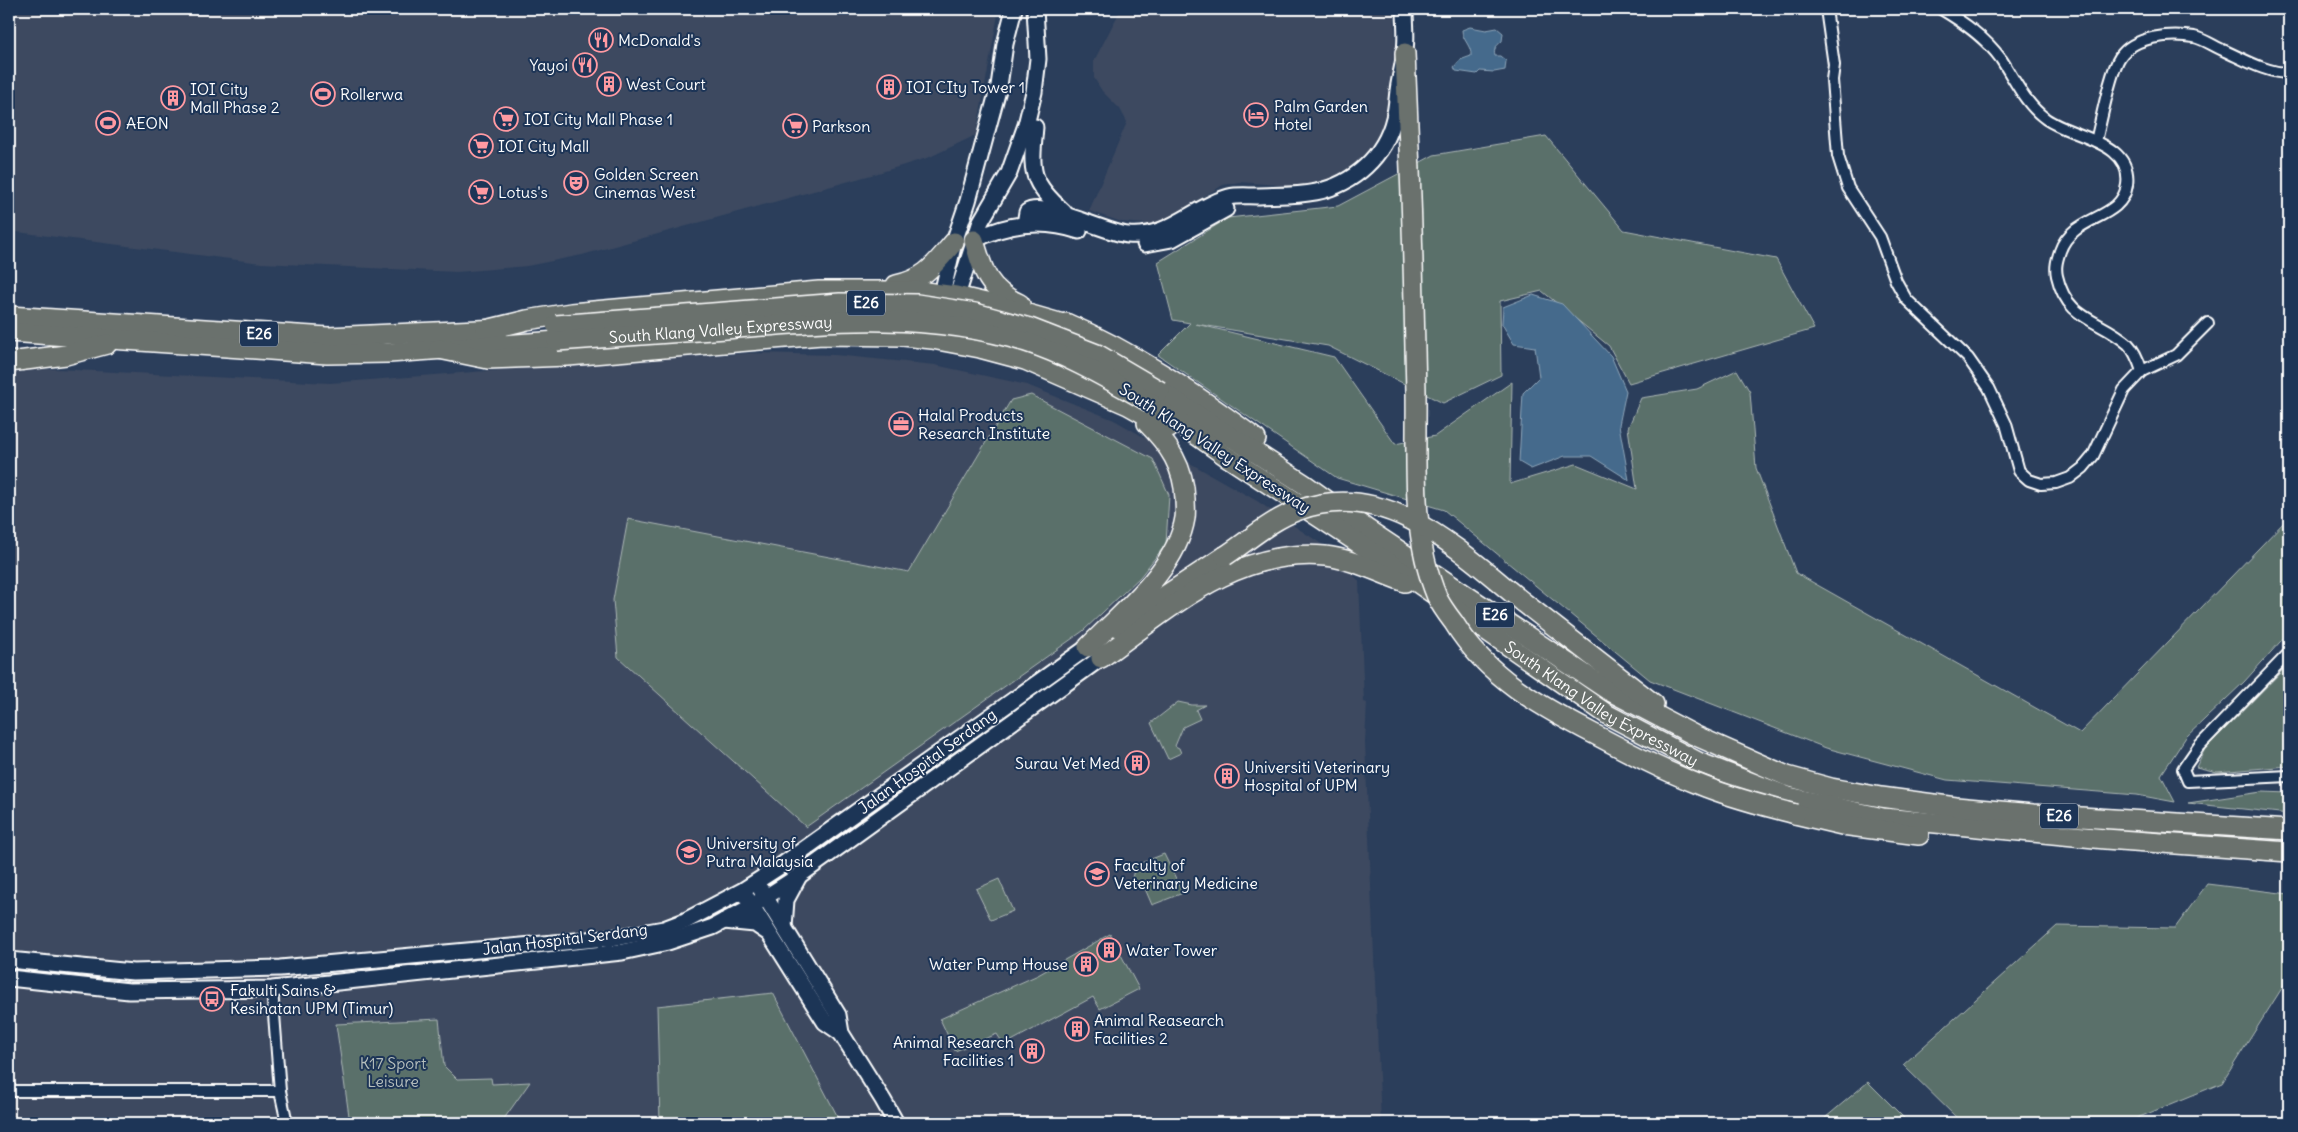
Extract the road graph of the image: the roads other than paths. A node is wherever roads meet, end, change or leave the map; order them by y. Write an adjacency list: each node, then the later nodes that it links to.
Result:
1 (1014, 9): 15 (main road)
2 (1035, 9): 8 (main road)
3 (1405, 9): 6 (main road)
4 (1826, 9): 28 (street)
5 (1941, 9): 9 (street)
6 (1405, 52): 13 (main road); 39 (highway, bridge)
7 (2289, 73): 9 (street)
8 (1031, 126): 10 (main road); 11 (main road); 14 (main road)
9 (2096, 141): 28 (street)
10 (1054, 211): 11 (main road); 12 (main road)
11 (1068, 216): 13 (main road)
12 (1034, 223): 13 (main road); 14 (main road)
13 (1111, 237)
14 (974, 240): 17 (main road); 20 (highway)
15 (954, 242): 16 (highway); 17 (main road)
16 (877, 290): 17 (highway); 21 (highway)
17 (949, 294): 20 (highway); 24 (main road)
18 (9, 315): 21 (highway, South Klang Valley Expressway / E26)
19 (2208, 323): 28 (street)
20 (1077, 328): 32 (highway)
21 (486, 330): 23 (highway, South Klang Valley Expressway / E26)
22 (9, 332): 25 (highway, South Klang Valley Expressway / E26)
23 (556, 333): 26 (highway, South Klang Valley Expressway / E26); 29 (highway, South Klang Valley Expressway / E26, bridge)
24 (939, 340): 26 (highway); 30 (highway)
25 (118, 341): 26 (highway, South Klang Valley Expressway / E26); 27 (highway)
26 (439, 349)
27 (9, 362)
28 (2142, 371)
29 (1156, 397): 31 (highway, South Klang Valley Expressway / E26); 32 (highway, South Klang Valley Expressway / E26)
30 (1128, 405): 31 (highway); 34 (highway)
31 (1226, 456): 33 (highway, South Klang Valley Expressway / E26)
32 (1304, 484): 36 (highway, South Klang Valley Expressway / E26)
33 (1427, 590): 34 (highway); 39 (highway, South Klang Valley Expressway / E26)
34 (1094, 652): 36 (highway, bridge); 41 (main road, Jalan Hospital Serdang); 42 (main road, Jalan Hospital Serdang)
35 (2289, 653): 37 (street)
36 (1694, 735): 38 (highway, South Klang Valley Expressway / E26)
37 (2289, 776)
38 (2289, 830)
39 (2105, 839): 40 (highway, South Klang Valley Expressway / E26)
40 (2289, 852)
41 (800, 875): 44 (main road, Jalan Hospital Serdang); 47 (main road)
42 (756, 883): 43 (main road, Jalan Hospital Serdang); 44 (main road)
43 (742, 892): 45 (main road); 49 (main road, Jalan Hospital Serdang)
44 (765, 898): 45 (main road, Jalan Hospital Serdang); 47 (main road)
45 (752, 906): 46 (main road, Jalan Hospital Serdang); 48 (main road)
46 (724, 921): 48 (main road); 51 (main road, Jalan Hospital Serdang)
47 (784, 927): 52 (main road)
48 (770, 935): 52 (main road)
49 (9, 960)
50 (9, 978): 51 (main road, Jalan Hospital Serdang)
51 (272, 989): 54 (street)
52 (842, 1033): 56 (main road)
53 (9, 1091): 54 (street)
54 (280, 1091): 55 (street)
55 (287, 1123)
56 (896, 1123)

